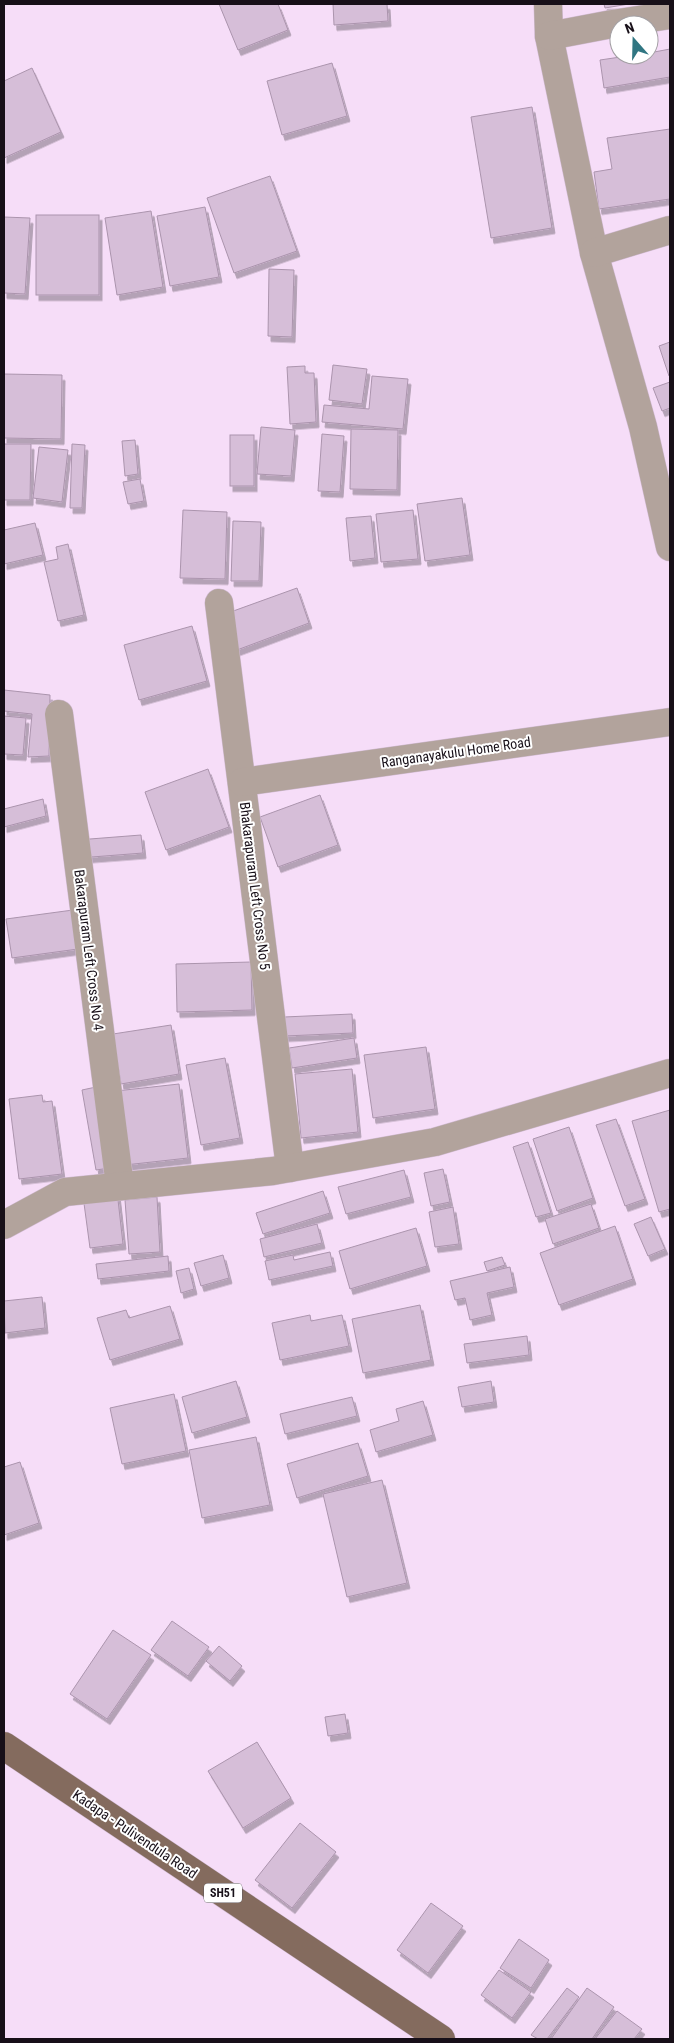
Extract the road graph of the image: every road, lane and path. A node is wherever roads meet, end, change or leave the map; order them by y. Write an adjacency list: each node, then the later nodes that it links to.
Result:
1 (548, 4): 3 (street)
2 (670, 15): 3 (street)
3 (549, 36): 5 (street)
4 (670, 230): 5 (street)
5 (594, 253): 6 (street)
6 (670, 547)
7 (219, 603): 10 (street, Bhakarapuram Left Cross No 5)
8 (59, 714): 13 (street, Bakarapuram Left Cross No 4)
9 (670, 722): 10 (street, Ranganayakulu Home Road)
10 (242, 782): 12 (street, Bhakarapuram Left Cross No 5)
11 (670, 1073): 12 (street)
12 (290, 1168): 13 (street)
13 (120, 1186): 14 (street)
14 (4, 1225)
15 (4, 1746): 16 (main road, Kadapa - Pulivendula Road / SH51)
16 (441, 2039)

